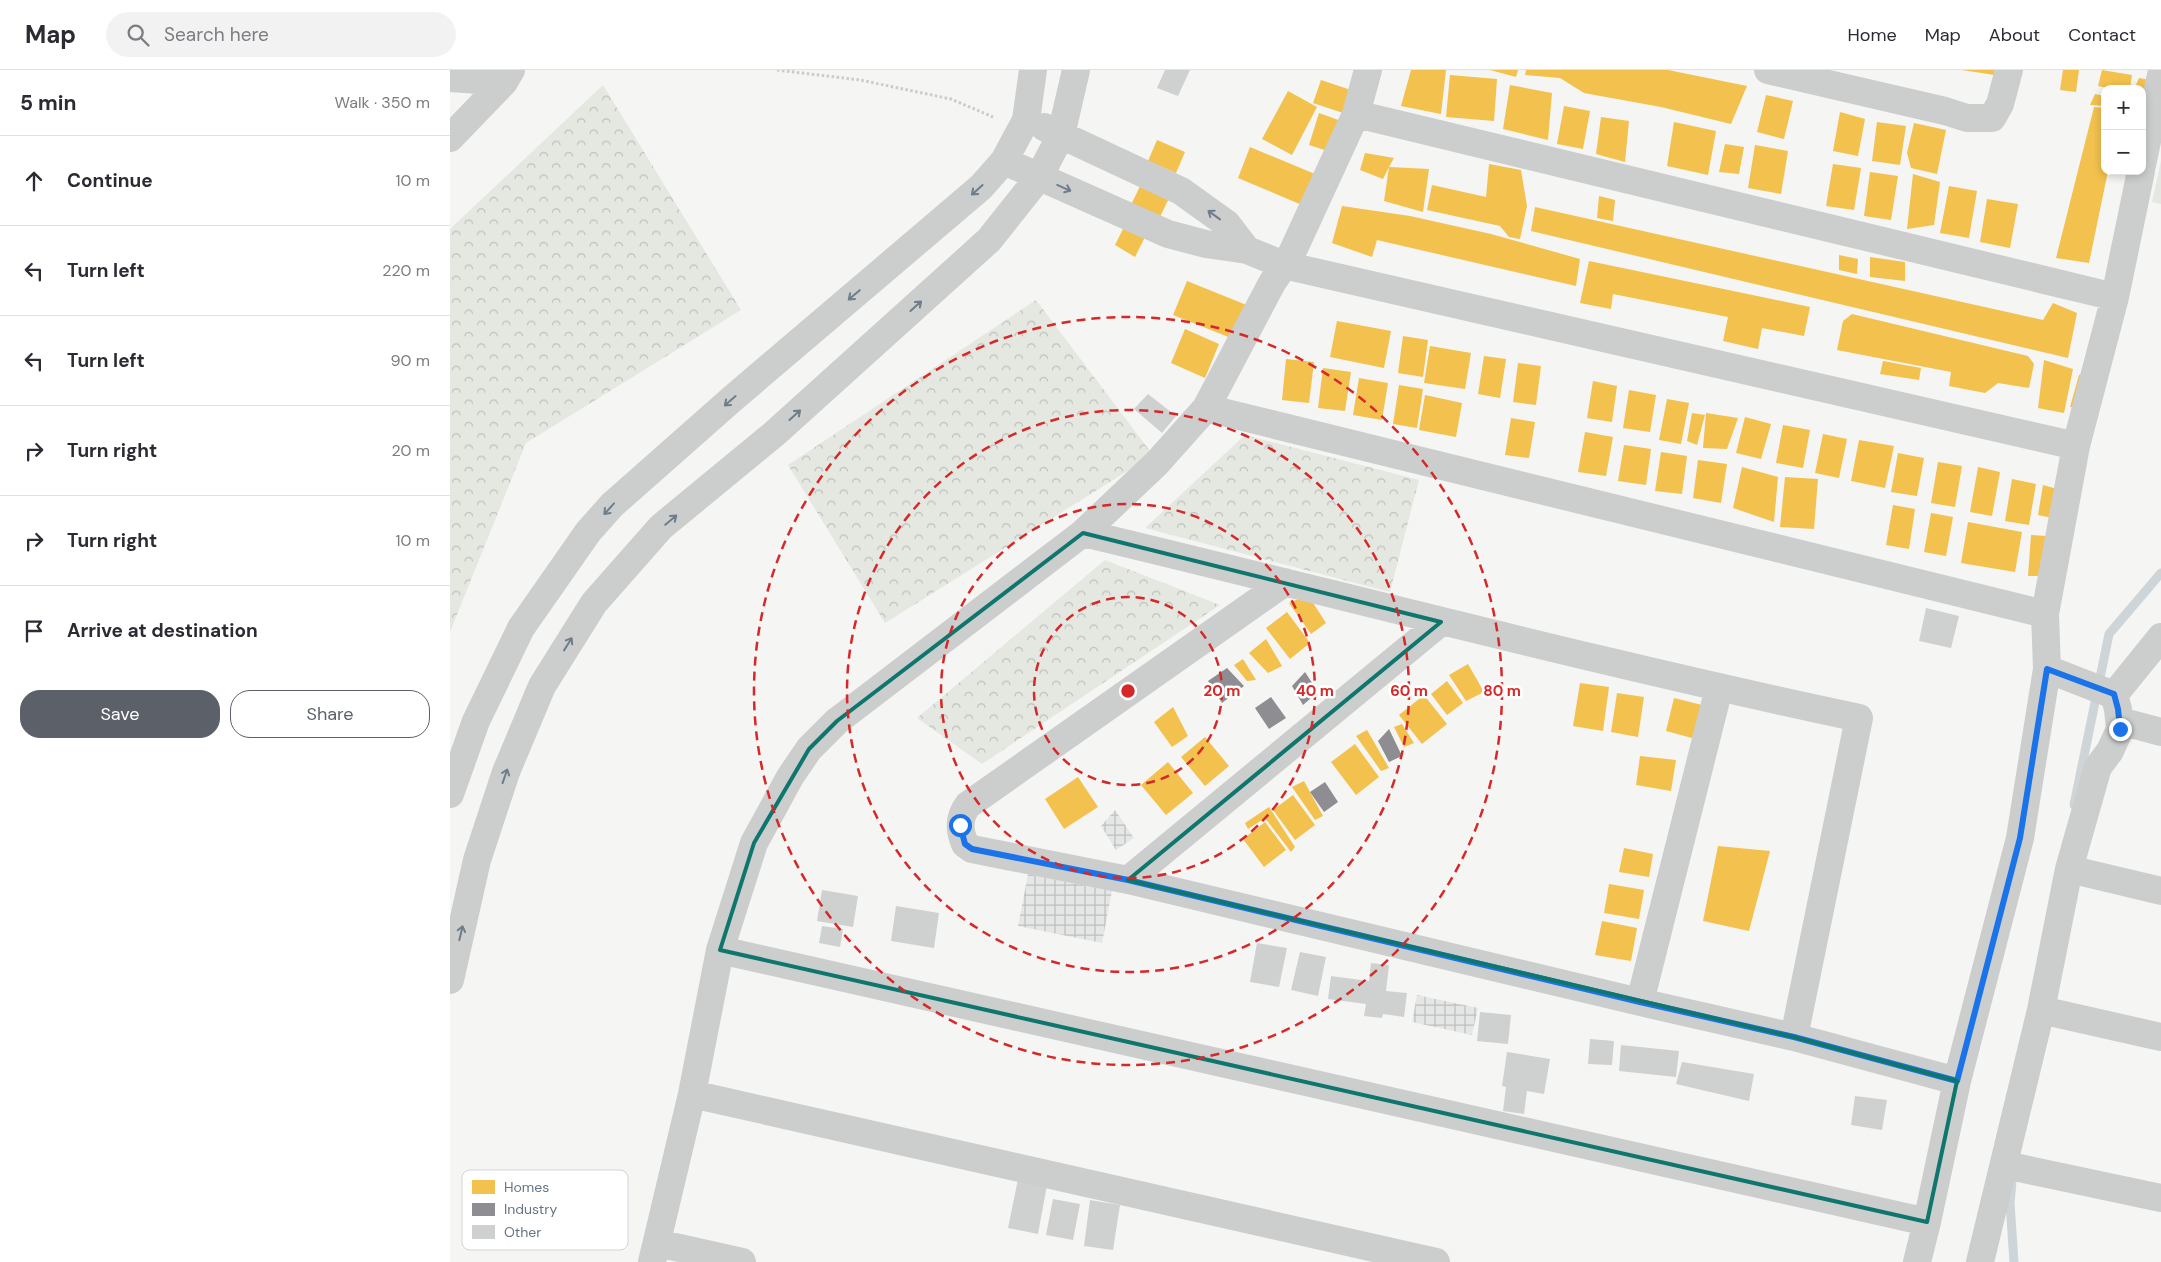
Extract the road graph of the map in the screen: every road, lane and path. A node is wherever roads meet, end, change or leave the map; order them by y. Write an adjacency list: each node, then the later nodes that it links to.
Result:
1 (777, 70): 11 (path)
2 (1033, 70): 11 (street)
3 (1076, 70): 12 (street)
4 (1368, 70): 10 (street)
5 (1768, 70): 6 (street)
6 (2009, 70)
7 (2161, 75): 14 (street)
8 (508, 76): 9 (street); 13 (street)
9 (450, 78)
10 (1356, 114): 19 (street); 20 (street)
11 (1024, 124): 12 (street); 15 (street)
12 (1060, 135): 17 (street); 18 (street, one-way to 12)
13 (450, 138)
14 (2146, 146)
15 (1004, 161): 17 (street); 33 (street, one-way to 33)
16 (2140, 175): 20 (street)
17 (1039, 177): 18 (street, one-way to 18); 38 (street, one-way to 17)
18 (1247, 250): 19 (street)
19 (1284, 265): 21 (street); 22 (street)
20 (2114, 297): 22 (street)
21 (1206, 408): 23 (street); 25 (street)
22 (2076, 446): 25 (street)
23 (1083, 533): 24 (street); 37 (street)
24 (1285, 582): 26 (street); 35 (street)
25 (2045, 614): 28 (street)
26 (1441, 622): 29 (street); 35 (street)
27 (2161, 637): 30 (street)
28 (2047, 669): 30 (street); 43 (street)
29 (1719, 688): 39 (street); 41 (street)
30 (2114, 694): 31 (street)
31 (2120, 729): 32 (street); 34 (street)
32 (2161, 732)
33 (450, 794)
34 (2069, 869): 36 (street); 40 (street)
35 (1128, 880): 39 (street)
36 (2161, 891)
37 (720, 950): 44 (street); 47 (street)
38 (450, 980)
39 (1640, 1002): 41 (street)
40 (2041, 1010): 42 (street); 45 (street)
41 (1794, 1037): 43 (street)
42 (2161, 1037)
43 (1957, 1081): 47 (street)
44 (692, 1094): 48 (street); 50 (street)
45 (2005, 1165): 46 (street); 52 (street)
46 (2161, 1198)
47 (1928, 1222): 51 (street)
48 (655, 1252): 49 (street)
49 (742, 1262)
50 (1436, 1262)
51 (1917, 1262)
52 (1980, 1262)

